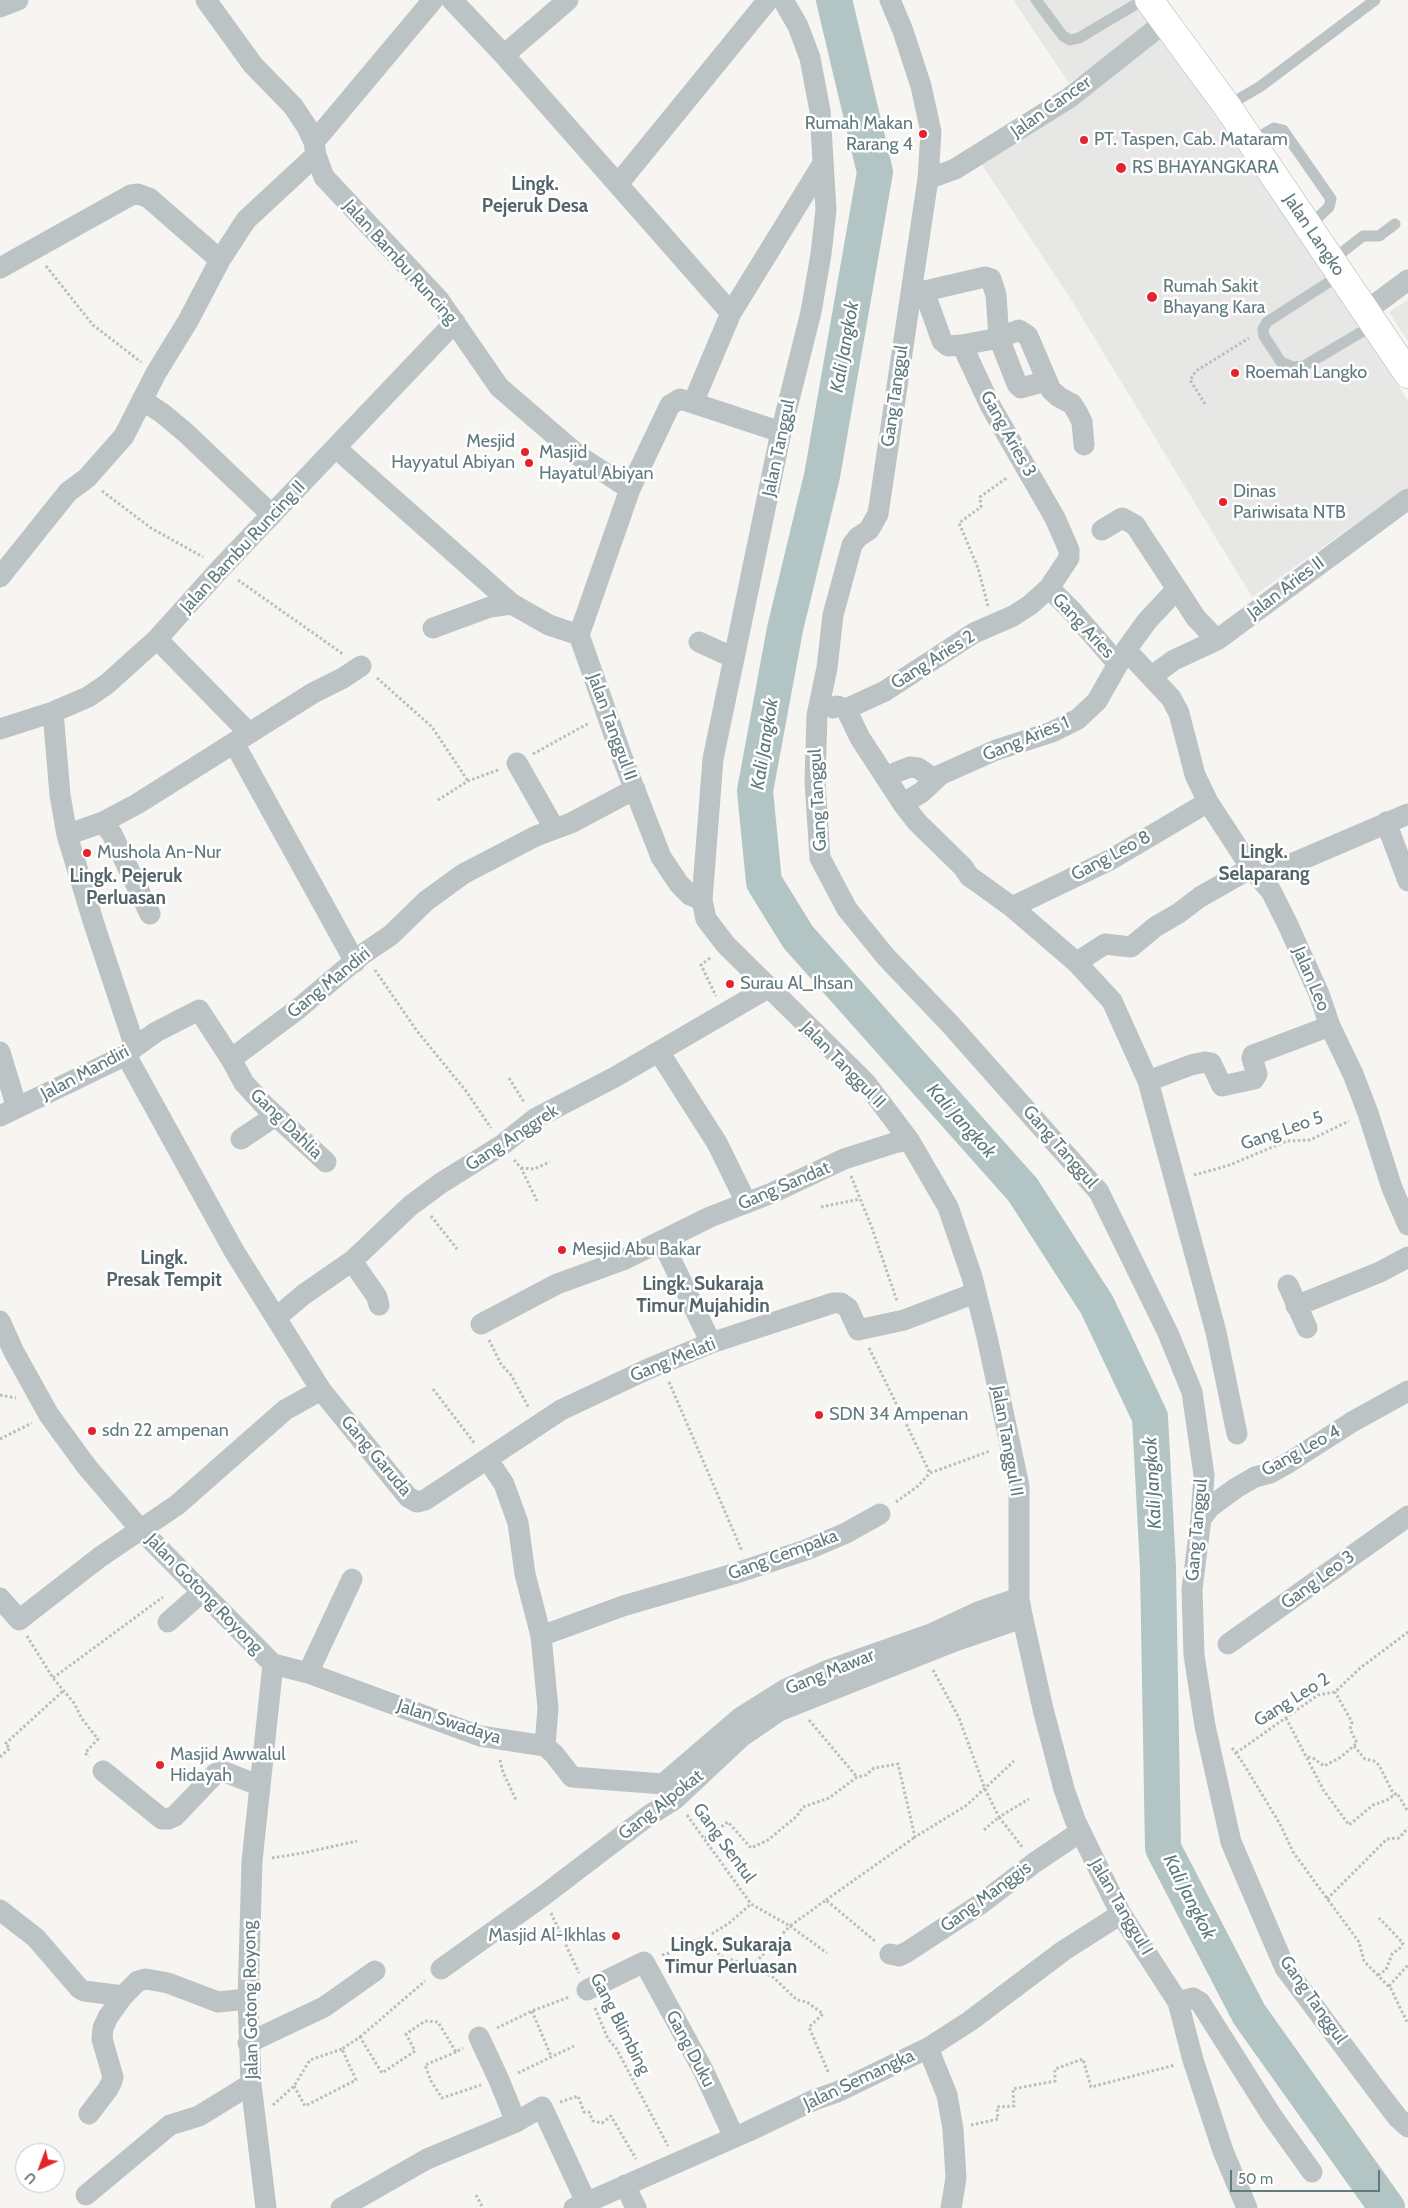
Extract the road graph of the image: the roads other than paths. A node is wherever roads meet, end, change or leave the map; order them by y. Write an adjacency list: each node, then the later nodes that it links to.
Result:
1 (18, 0): 13 (street)
2 (206, 0): 17 (street, Jalan Bambu Runcing)
3 (433, 0): 17 (street)
4 (452, 0): 15 (street)
5 (568, 0): 15 (street)
6 (768, 0): 20 (street)
7 (783, 0): 18 (street, Jalan Tanggul)
8 (890, 0): 19 (street, Gang Tanggul)
9 (1036, 0): 10 (lane)
10 (1143, 0)
11 (1150, 0): 14 (main road, Jalan Langko)
12 (1375, 0): 16 (lane)
13 (0, 6)
14 (1165, 22): 16 (main road, Jalan Langko); 19 (street, Jalan Cancer)
15 (504, 55): 20 (street)
16 (1227, 106): 24 (main road, Jalan Langko)
17 (315, 149): 22 (street); 29 (street, Jalan Bambu Runcing)
18 (822, 165): 27 (street); 35 (street, Jalan Tanggul)
19 (928, 179): 26 (street, Gang Tanggul)
20 (618, 184): 27 (street)
21 (1395, 224): 24 (lane)
22 (220, 260): 23 (street); 33 (street)
23 (0, 268)
24 (1336, 268): 28 (main road, Jalan Langko); 28 (lane)
25 (1408, 280): 28 (street)
26 (918, 293): 30 (street); 31 (street); 56 (street, Gang Tanggul)
27 (731, 313): 34 (street)
28 (1370, 318): 32 (main road, Jalan Langko)
29 (455, 322): 37 (street, Jalan Bambu Runcing II); 38 (street, Jalan Bambu Runcing)
30 (999, 338): 31 (street); 36 (street)
31 (962, 345): 43 (street, Gang Aries 3)
32 (1408, 374)
33 (142, 400): 40 (street); 42 (street)
34 (693, 404): 35 (street); 38 (street)
35 (781, 432): 52 (street, Jalan Tanggul)
36 (1084, 445)
37 (336, 448): 40 (street, Jalan Bambu Runcing II); 45 (street)
38 (630, 489): 47 (street)
39 (1408, 500): 49 (street, Jalan Aries II)
40 (272, 515): 48 (street, Jalan Bambu Runcing II)
41 (1102, 530): 44 (street)
42 (0, 577)
43 (1049, 588): 51 (street, Gang Aries); 56 (street, Gang Aries 2)
44 (1177, 589): 49 (street); 51 (street, Gang Aries)
45 (512, 604): 46 (street); 47 (street)
46 (433, 628)
47 (579, 634): 63 (street, Jalan Tanggul II)
48 (157, 640): 55 (street, Jalan Bambu Runcing II); 58 (street)
49 (1217, 640): 54 (street, Jalan Aries II)
50 (699, 642): 52 (street)
51 (1122, 657): 54 (street, Gang Aries); 62 (street, Gang Aries 1)
52 (734, 658): 73 (street, Jalan Tanggul)
53 (361, 666): 58 (street)
54 (1152, 676): 59 (street, Gang Aries)
55 (53, 712): 57 (street, Jalan Bambu Runcing II); 70 (street, Jalan Mandiri)
56 (831, 712): 61 (street); 110 (street, Gang Tanggul)
57 (0, 730)
58 (242, 738): 67 (street); 76 (street)
59 (1186, 748): 64 (street, Jalan Leo)
60 (517, 763): 69 (street)
61 (886, 778): 62 (street); 65 (street)
62 (934, 779): 65 (street, Gang Aries 1)
63 (635, 790): 69 (street); 73 (street, Jalan Tanggul II)
64 (1208, 802): 71 (street, Jalan Leo); 74 (street, Gang Leo 8)
65 (902, 804): 74 (street)
66 (1408, 814): 68 (street)
67 (103, 822): 70 (street); 75 (street)
68 (1386, 822): 71 (street); 72 (street)
69 (545, 832): 76 (street, Gang Mandiri)
70 (67, 836): 80 (street, Jalan Mandiri)
71 (1256, 872): 77 (street); 79 (street, Jalan Leo)
72 (1408, 881)
73 (702, 900): 78 (street, Jalan Tanggul II)
74 (1012, 907): 84 (street)
75 (150, 914)
76 (359, 958): 83 (street, Gang Mandiri)
77 (1077, 962)
78 (768, 988): 82 (street, Gang Anggrek); 88 (street, Jalan Tanggul II)
79 (1330, 1026): 84 (street); 91 (street, Jalan Leo)
80 (130, 1051): 83 (street); 85 (street, Jalan Mandiri); 99 (street, Gang Garuda)
81 (0, 1052): 85 (street)
82 (659, 1052): 90 (street); 94 (street, Gang Anggrek)
83 (231, 1059): 86 (street, Gang Dahlia)
84 (1148, 1081): 106 (street)
85 (8, 1112)
86 (275, 1116): 87 (street); 89 (street, Gang Dahlia)
87 (241, 1139)
88 (909, 1140): 90 (street, Gang Sandat); 96 (street, Jalan Tanggul II)
89 (326, 1162)
90 (746, 1202): 92 (street, Gang Sandat)
91 (1407, 1218)
92 (662, 1241): 101 (street, Gang Sandat); 103 (street)
93 (1408, 1257): 98 (street)
94 (352, 1261): 97 (street); 99 (street, Gang Anggrek)
95 (1288, 1284): 98 (street)
96 (975, 1293): 103 (street, Gang Melati); 115 (street, Jalan Tanggul II)
97 (380, 1306)
98 (1296, 1306): 102 (street)
99 (277, 1317): 104 (street, Gang Garuda)
100 (0, 1321): 111 (street, Jalan Gotong Royong)
101 (481, 1324)
102 (1307, 1328)
103 (711, 1343): 107 (street, Gang Melati)
104 (321, 1390): 107 (street, Gang Garuda); 111 (street)
105 (1408, 1391): 110 (street, Gang Leo 4)
106 (1237, 1434)
107 (488, 1460): 117 (street)
108 (880, 1514): 117 (street, Gang Cempaka)
109 (1408, 1516): 118 (street, Gang Leo 3)
110 (1201, 1520): 142 (street, Gang Tanggul)
111 (140, 1529): 113 (street, Jalan Gotong Royong); 114 (street)
112 (352, 1579): 121 (street)
113 (195, 1585): 116 (street); 119 (street, Jalan Gotong Royong)
114 (0, 1598)
115 (1021, 1608): 120 (street, Gang Alpokat); 120 (street, Gang Mawar); 126 (street, Jalan Tanggul I)
116 (168, 1622)
117 (541, 1636): 122 (street)
118 (1228, 1644)
119 (273, 1664): 121 (street, Jalan Swadaya); 124 (street, Jalan Gotong Royong)
120 (865, 1667): 125 (street, Gang Alpokat)
121 (308, 1673): 122 (street, Jalan Swadaya)
122 (545, 1746): 125 (street)
123 (103, 1771): 124 (street)
124 (258, 1785): 134 (street, Jalan Gotong Royong)
125 (669, 1792): 130 (street, Gang Alpokat)
126 (1080, 1832): 128 (street, Jalan Tanggul I); 129 (street, Gang Manggis)
127 (0, 1910): 133 (street)
128 (1122, 1914): 135 (street, Jalan Tanggul I); 138 (street, Jalan Semangka)
129 (890, 1954)
130 (441, 1969)
131 (375, 1971): 137 (street)
132 (587, 1990): 143 (street, Gang Duku)
133 (122, 1996): 134 (street); 140 (street)
134 (248, 1999): 137 (street, Jalan Gotong Royong)
135 (1178, 2002): 144 (street); 152 (street, Jalan Tanggul I)
136 (479, 2037): 141 (street)
137 (248, 2043): 139 (street, Jalan Gotong Royong)
138 (928, 2048): 143 (street, Jalan Semangka); 151 (street)
139 (251, 2084): 146 (street); 148 (street, Jalan Gotong Royong)
140 (89, 2114)
141 (516, 2122): 147 (street); 149 (street)
142 (1408, 2127)
143 (734, 2138): 145 (street, Jalan Semangka)
144 (1312, 2172)
145 (625, 2185): 147 (street, Jalan Semangka); 150 (street)
146 (86, 2195)
147 (580, 2205)
148 (266, 2208)
149 (341, 2208)
150 (636, 2208)
151 (951, 2208)
152 (1248, 2208)

